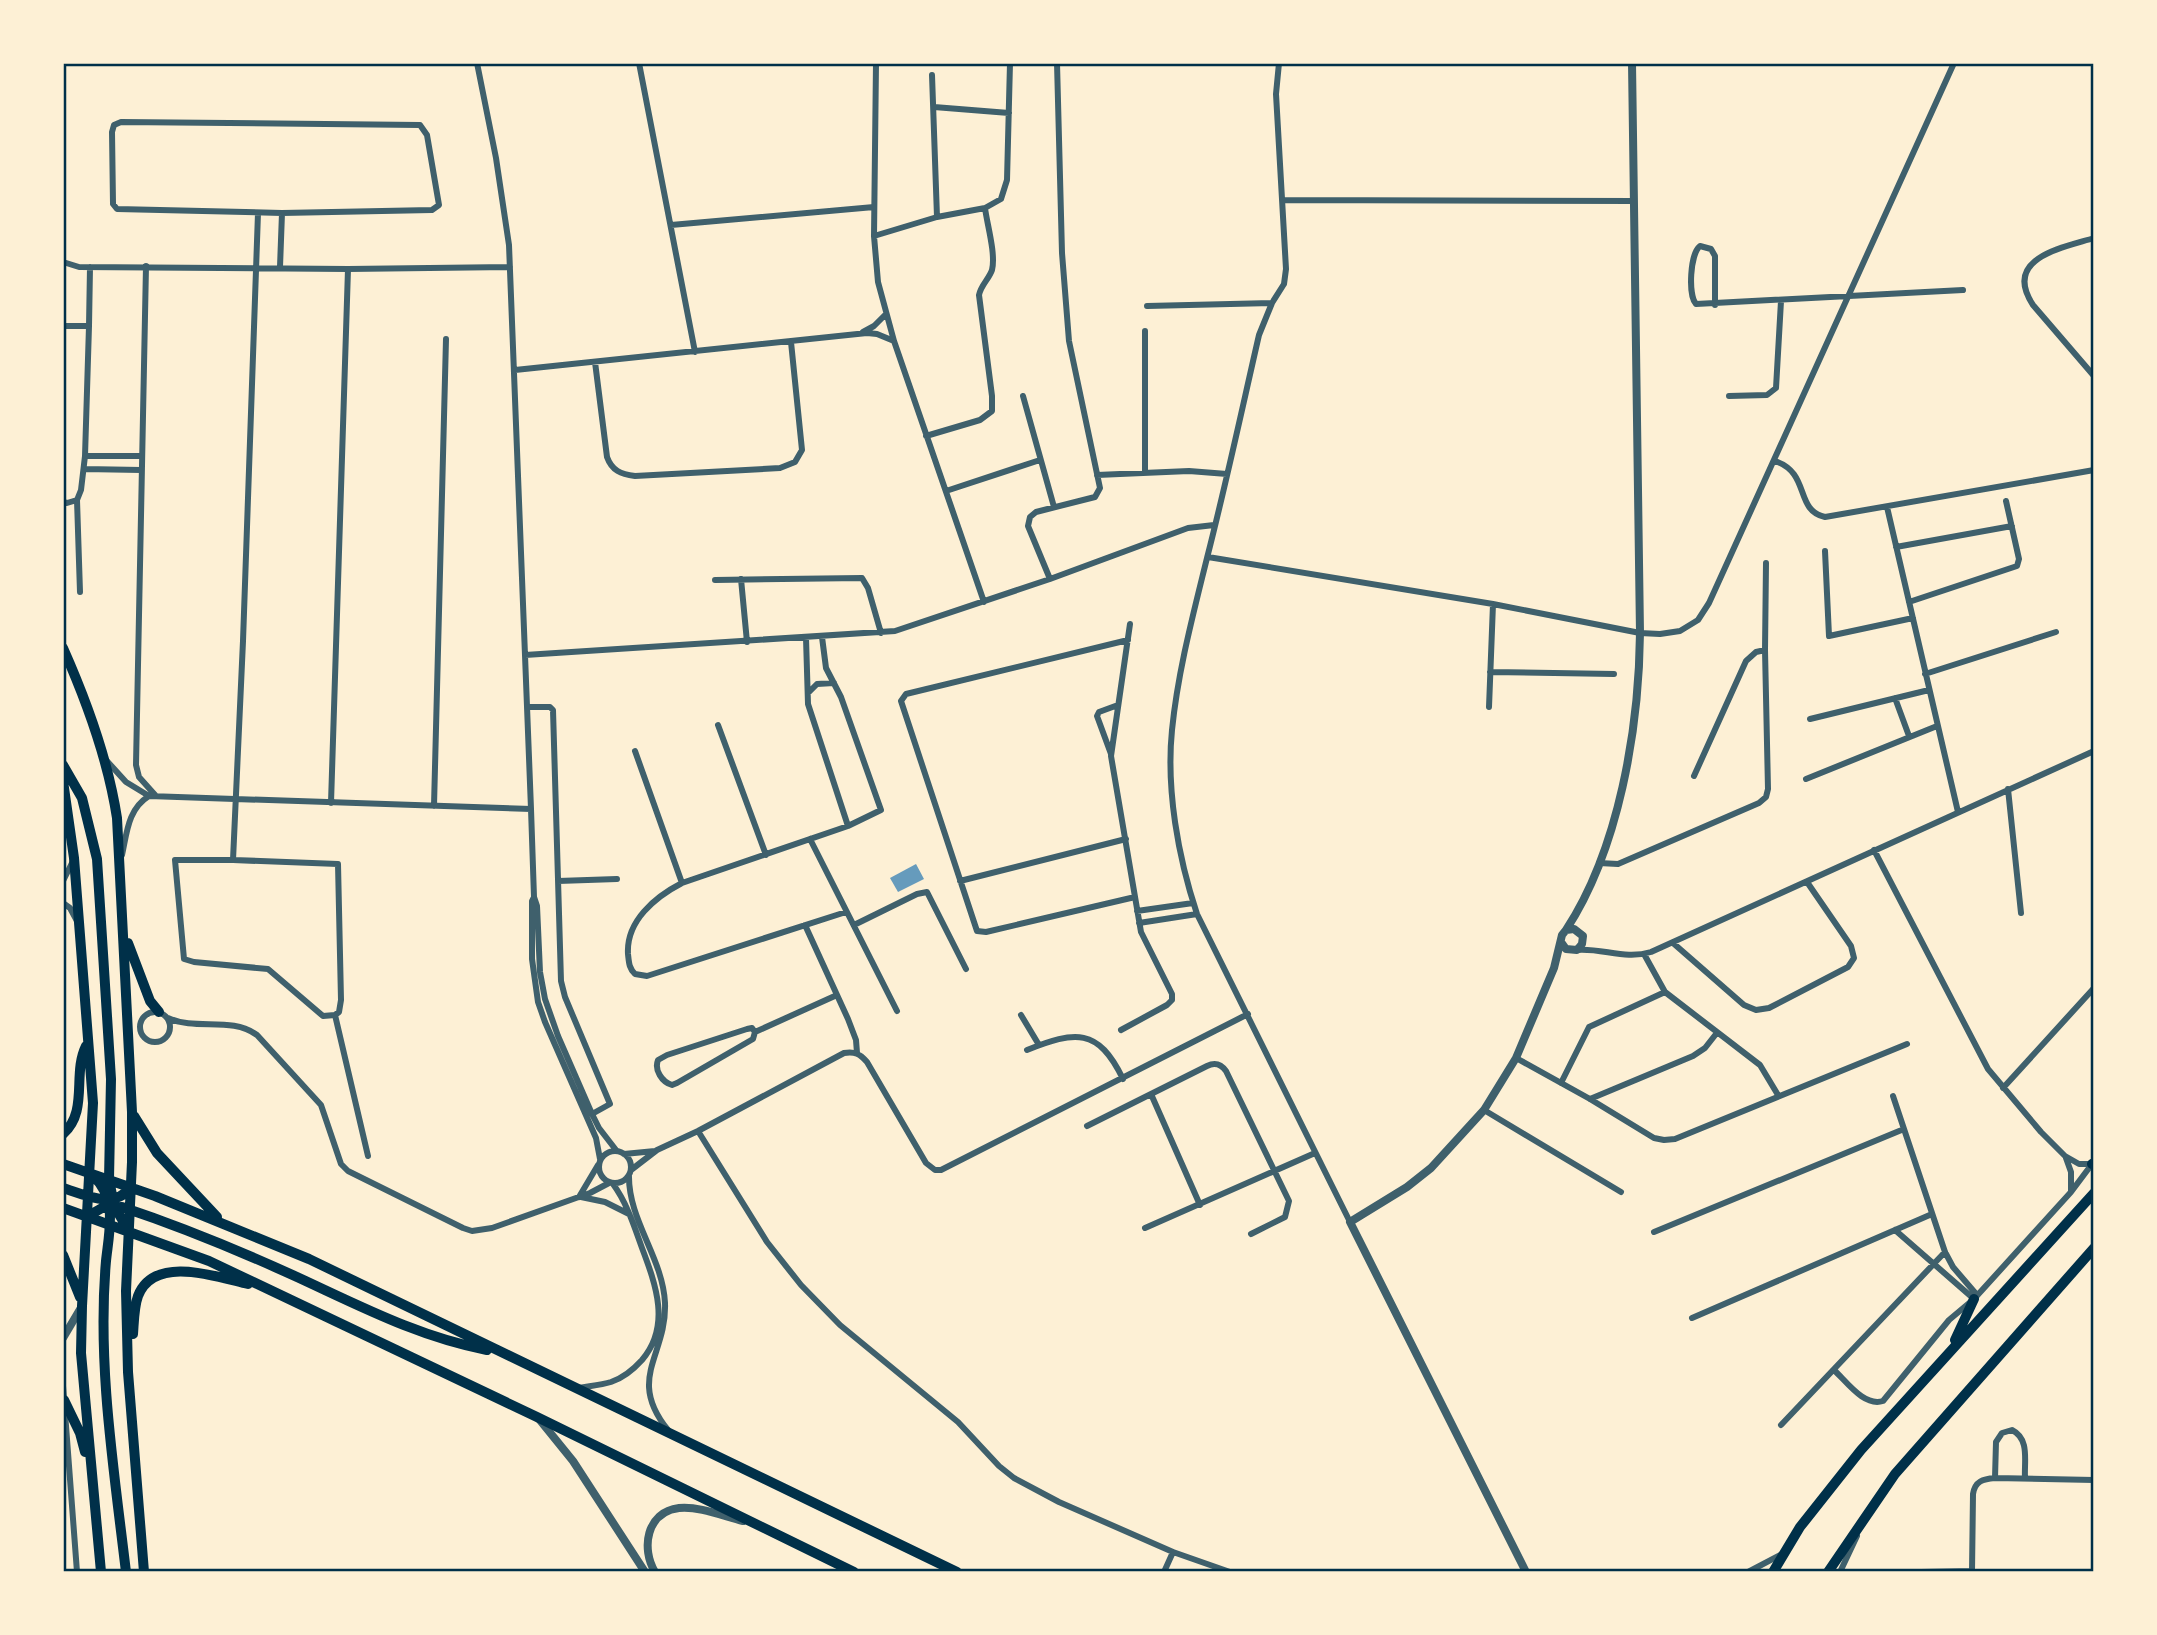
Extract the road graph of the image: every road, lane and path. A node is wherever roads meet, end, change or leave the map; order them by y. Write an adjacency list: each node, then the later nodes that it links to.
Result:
1 (477, 63): 27 (street)
2 (639, 63): 19 (street)
3 (876, 63): 14 (street)
4 (1010, 63): 11 (street)
5 (1057, 63): 59 (street)
6 (1279, 63): 12 (street)
7 (1632, 63): 13 (street)
8 (1954, 63): 30 (street)
9 (932, 75): 10 (street)
10 (934, 107): 11 (street); 18 (street)
11 (1009, 113): 15 (street)
12 (1283, 200): 13 (street); 32 (street)
13 (1634, 201): 83 (street)
14 (874, 207): 19 (street); 20 (street)
15 (985, 208): 18 (street); 49 (street)
16 (258, 213): 17 (street); 17 (street); 25 (street)
17 (282, 213): 26 (street)
18 (937, 217): 20 (street)
19 (671, 225): 43 (street)
20 (874, 236): 35 (street)
21 (2094, 238): 46 (street)
22 (63, 262): 24 (street)
23 (146, 266): 24 (street); 25 (street); 51 (street)
24 (90, 267): 37 (street)
25 (256, 267): 26 (street); 115 (street)
26 (280, 267): 28 (street)
27 (510, 267): 28 (street); 45 (street)
28 (348, 269): 116 (street)
29 (1963, 290): 30 (street)
30 (1847, 297): 31 (street); 53 (street)
31 (1781, 302): 33 (street); 48 (street)
32 (1272, 303): 34 (street); 58 (street)
33 (1715, 305): 33 (street)
34 (1147, 306)
35 (886, 314): 39 (street); 41 (street)
36 (63, 326): 37 (street)
37 (89, 326): 50 (street)
38 (1145, 331): 57 (street)
39 (858, 334): 41 (street); 42 (street)
40 (446, 339): 117 (street)
41 (894, 341): 49 (street)
42 (791, 342): 43 (street); 44 (street)
43 (695, 352): 44 (street)
44 (595, 362): 45 (street)
45 (515, 370): 90 (street)
46 (2094, 376)
47 (1023, 396): 52 (street)
48 (1729, 397)
49 (926, 436): 60 (street)
50 (85, 456): 51 (street); 54 (street)
51 (142, 456): 55 (street)
52 (1040, 460): 60 (street); 65 (street)
53 (1775, 461): 64 (street); 83 (street)
54 (84, 469): 55 (street); 61 (street)
55 (141, 470): 114 (street)
56 (2094, 470): 64 (street)
57 (1145, 472): 58 (street); 59 (street)
58 (1227, 474): 66 (street)
59 (1097, 475): 65 (street)
60 (946, 491): 76 (street)
61 (77, 499): 63 (street); 75 (street)
62 (2006, 501): 67 (street)
63 (63, 502)
64 (1887, 507): 68 (street)
65 (1054, 508): 73 (street)
66 (1214, 526): 70 (street); 73 (street)
67 (2012, 526): 68 (street); 77 (street)
68 (1896, 547): 77 (street)
69 (1825, 551): 79 (street)
70 (1208, 557): 78 (street); 138 (street)
71 (1766, 564): 89 (street)
72 (741, 579): 74 (street); 82 (street); 87 (street)
73 (1050, 579): 76 (street)
74 (715, 580)
75 (80, 592)
76 (984, 601): 82 (street)
77 (1909, 602): 79 (street)
78 (1493, 604): 83 (street); 91 (street)
79 (1913, 618): 93 (street)
80 (1130, 625): 86 (street)
81 (2056, 632): 93 (street)
82 (881, 633): 84 (street)
83 (1640, 633): 128 (street)
84 (822, 637): 85 (street); 94 (street)
85 (806, 638): 87 (street); 96 (street)
86 (1128, 640): 98 (street); 132 (street)
87 (747, 642): 90 (street)
88 (63, 648): 108 (main road)
89 (1765, 650): 110 (street); 128 (street)
90 (525, 655): 99 (street)
91 (1490, 672): 92 (street); 100 (street)
92 (1614, 674)
93 (1925, 674): 95 (street)
94 (834, 683): 96 (street); 120 (street)
95 (1929, 690): 97 (street); 103 (street)
96 (808, 694): 120 (street)
97 (1895, 698): 101 (street); 104 (street)
98 (1118, 705): 107 (street); 107 (street)
99 (527, 707): 118 (street); 131 (street)
100 (1489, 707)
101 (1810, 719)
102 (718, 725): 124 (street)
103 (1937, 726): 104 (street); 119 (street)
104 (1909, 736): 111 (street)
105 (635, 751): 133 (street)
106 (2094, 751): 113 (street)
107 (1111, 756): 122 (street)
108 (104, 757): 114 (street); 127 (main road)
109 (63, 765): 203 (main road)
110 (1695, 776)
111 (1806, 779)
112 (63, 781): 125 (main road)
113 (2008, 789): 119 (street); 142 (street)
114 (153, 796): 115 (street); 127 (street)
115 (235, 800): 116 (street); 126 (street)
116 (331, 803): 117 (street)
117 (434, 806): 118 (street)
118 (531, 809): 135 (street)
119 (1958, 812): 123 (street)
120 (848, 825): 121 (street)
121 (810, 839): 124 (street); 141 (street)
122 (1126, 839): 132 (street); 136 (street)
123 (1874, 850): 134 (street); 179 (street)
124 (766, 855): 133 (street)
125 (74, 858): 130 (street); 147 (main road)
126 (233, 860): 165 (street); 165 (street)
127 (120, 863): 149 (main road)
128 (1599, 863): 139 (street)
129 (617, 879): 131 (street)
130 (63, 881)
131 (558, 881): 186 (street)
132 (960, 881): 136 (street)
133 (682, 883): 145 (street)
134 (1807, 883): 152 (street); 152 (street)
135 (534, 897): 186 (street); 197 (street)
136 (1135, 897): 140 (street)
137 (63, 903): 147 (street)
138 (1193, 903): 140 (street); 143 (street)
139 (1581, 910): 148 (street); 150 (street)
140 (1138, 911): 144 (street)
141 (846, 912): 145 (street); 146 (street)
142 (2021, 913)
143 (1197, 914): 144 (street); 162 (street)
144 (1139, 923): 167 (street)
145 (805, 925): 160 (street)
146 (854, 925): 157 (street); 161 (street)
147 (80, 926): 171 (main road)
148 (1566, 930): 150 (street); 151 (street)
149 (124, 932): 163 (main road); 185 (main road)
150 (1582, 935): 153 (street); 154 (street)
151 (1562, 942): 153 (street); 156 (street)
152 (1673, 943): 155 (street)
153 (1574, 950): 154 (street); 156 (street)
154 (1604, 950): 155 (street)
155 (1644, 954): 159 (street)
156 (1554, 968): 176 (street)
157 (966, 969)
158 (2094, 988): 179 (street)
159 (1665, 992): 170 (street); 178 (street)
160 (837, 995): 168 (street); 175 (street)
161 (897, 1011)
162 (1248, 1014): 177 (street); 193 (street)
163 (163, 1015): 166 (street); 169 (street); 169 (street)
164 (1021, 1015): 173 (street)
165 (335, 1016): 195 (street)
166 (192, 1026): 169 (street); 211 (street)
167 (1121, 1030)
168 (755, 1032): 168 (street)
169 (169, 1033)
170 (1716, 1034): 181 (street); 183 (street)
171 (88, 1042): 190 (main road); 201 (main road)
172 (1907, 1044): 181 (street)
173 (1040, 1045): 174 (street); 177 (street)
174 (1027, 1050)
175 (857, 1053): 177 (street); 189 (street)
176 (1516, 1058): 178 (street); 184 (street)
177 (1123, 1079)
178 (1561, 1083): 183 (street)
179 (2003, 1088): 196 (street)
180 (1151, 1094): 187 (street); 200 (street); 213 (street)
181 (1778, 1095): 183 (street)
182 (1893, 1096): 188 (street)
183 (1590, 1099)
184 (1484, 1110): 207 (street); 219 (street)
185 (132, 1112): 205 (main road); 221 (main road)
186 (592, 1114): 191 (street)
187 (1087, 1126)
188 (1904, 1129): 217 (street); 225 (street)
189 (698, 1131): 192 (street); 255 (street)
190 (63, 1133)
191 (616, 1150): 194 (street); 197 (street)
192 (657, 1150): 194 (street); 202 (street)
193 (1315, 1153): 200 (street); 219 (street)
194 (624, 1154): 202 (street)
195 (368, 1156)
196 (2065, 1156): 198 (street); 208 (street)
197 (599, 1162): 204 (street); 211 (street)
198 (2093, 1163): 208 (street)
199 (63, 1164): 201 (main road)
200 (1275, 1172): 213 (street); 226 (street)
201 (90, 1173): 203 (main road); 210 (main road); 212 (main road)
202 (630, 1173): 204 (street); 247 (street)
203 (109, 1179): 205 (main road); 212 (main road)
204 (611, 1183): 211 (street); 216 (street)
205 (131, 1187): 212 (main road); 215 (main road); 221 (main road)
206 (63, 1188): 210 (main road)
207 (1621, 1192)
208 (2071, 1192): 232 (street)
209 (2094, 1193): 238 (main road)
210 (89, 1196): 212 (main road); 218 (main road)
211 (579, 1197): 216 (street)
212 (111, 1203): 215 (main road); 218 (main road); 220 (main road); 224 (main road)
213 (1200, 1205): 222 (street)
214 (63, 1208): 218 (main road)
215 (130, 1210): 224 (main road); 239 (main road)
216 (629, 1213): 243 (street)
217 (1933, 1214): 223 (street); 228 (street)
218 (88, 1216): 220 (main road); 233 (main road)
219 (1350, 1222): 268 (street)
220 (109, 1224): 224 (main road); 260 (main road)
221 (227, 1225): 239 (main road)
222 (1145, 1228)
223 (1895, 1230): 230 (street); 235 (street)
224 (129, 1231): 231 (main road); 241 (main road)
225 (1654, 1232)
226 (1251, 1234)
227 (2094, 1248): 254 (main road)
228 (1945, 1252): 230 (street); 232 (street)
229 (63, 1255): 233 (main road)
230 (1933, 1265): 232 (street); 240 (street)
231 (267, 1288): 241 (main road); 245 (main road)
232 (1975, 1297): 238 (main road); 240 (street)
233 (82, 1306): 236 (street); 251 (main road)
234 (2094, 1313): 237 (street)
235 (1692, 1318)
236 (63, 1338)
237 (2094, 1341)
238 (1951, 1349): 256 (main road)
239 (499, 1352): 243 (main road)
240 (1834, 1370): 246 (street)
241 (128, 1373): 261 (main road)
242 (63, 1386): 244 (street)
243 (575, 1389): 247 (main road)
244 (64, 1399): 251 (main road); 258 (street)
245 (537, 1417): 253 (main road); 262 (street)
246 (1782, 1425)
247 (673, 1437): 265 (main road)
248 (2094, 1462): 252 (street)
249 (1995, 1478): 250 (street); 250 (street); 257 (street)
250 (2025, 1478): 252 (street)
251 (93, 1479): 259 (main road)
252 (2094, 1480): 274 (street)
253 (749, 1522): 263 (street); 264 (main road)
254 (1861, 1523): 271 (main road); 272 (street)
255 (1173, 1552): 266 (street); 267 (street)
256 (1784, 1553): 269 (street); 270 (main road)
257 (1972, 1571): 273 (street)
258 (77, 1572)
259 (101, 1572)
260 (126, 1572)
261 (144, 1572)
262 (645, 1572)
263 (655, 1572)
264 (854, 1572)
265 (957, 1572)
266 (1164, 1572)
267 (1230, 1572)
268 (1526, 1572)
269 (1748, 1572)
270 (1774, 1572)
271 (1828, 1572)
272 (1840, 1572)
273 (1922, 1572)
274 (2094, 1572)

